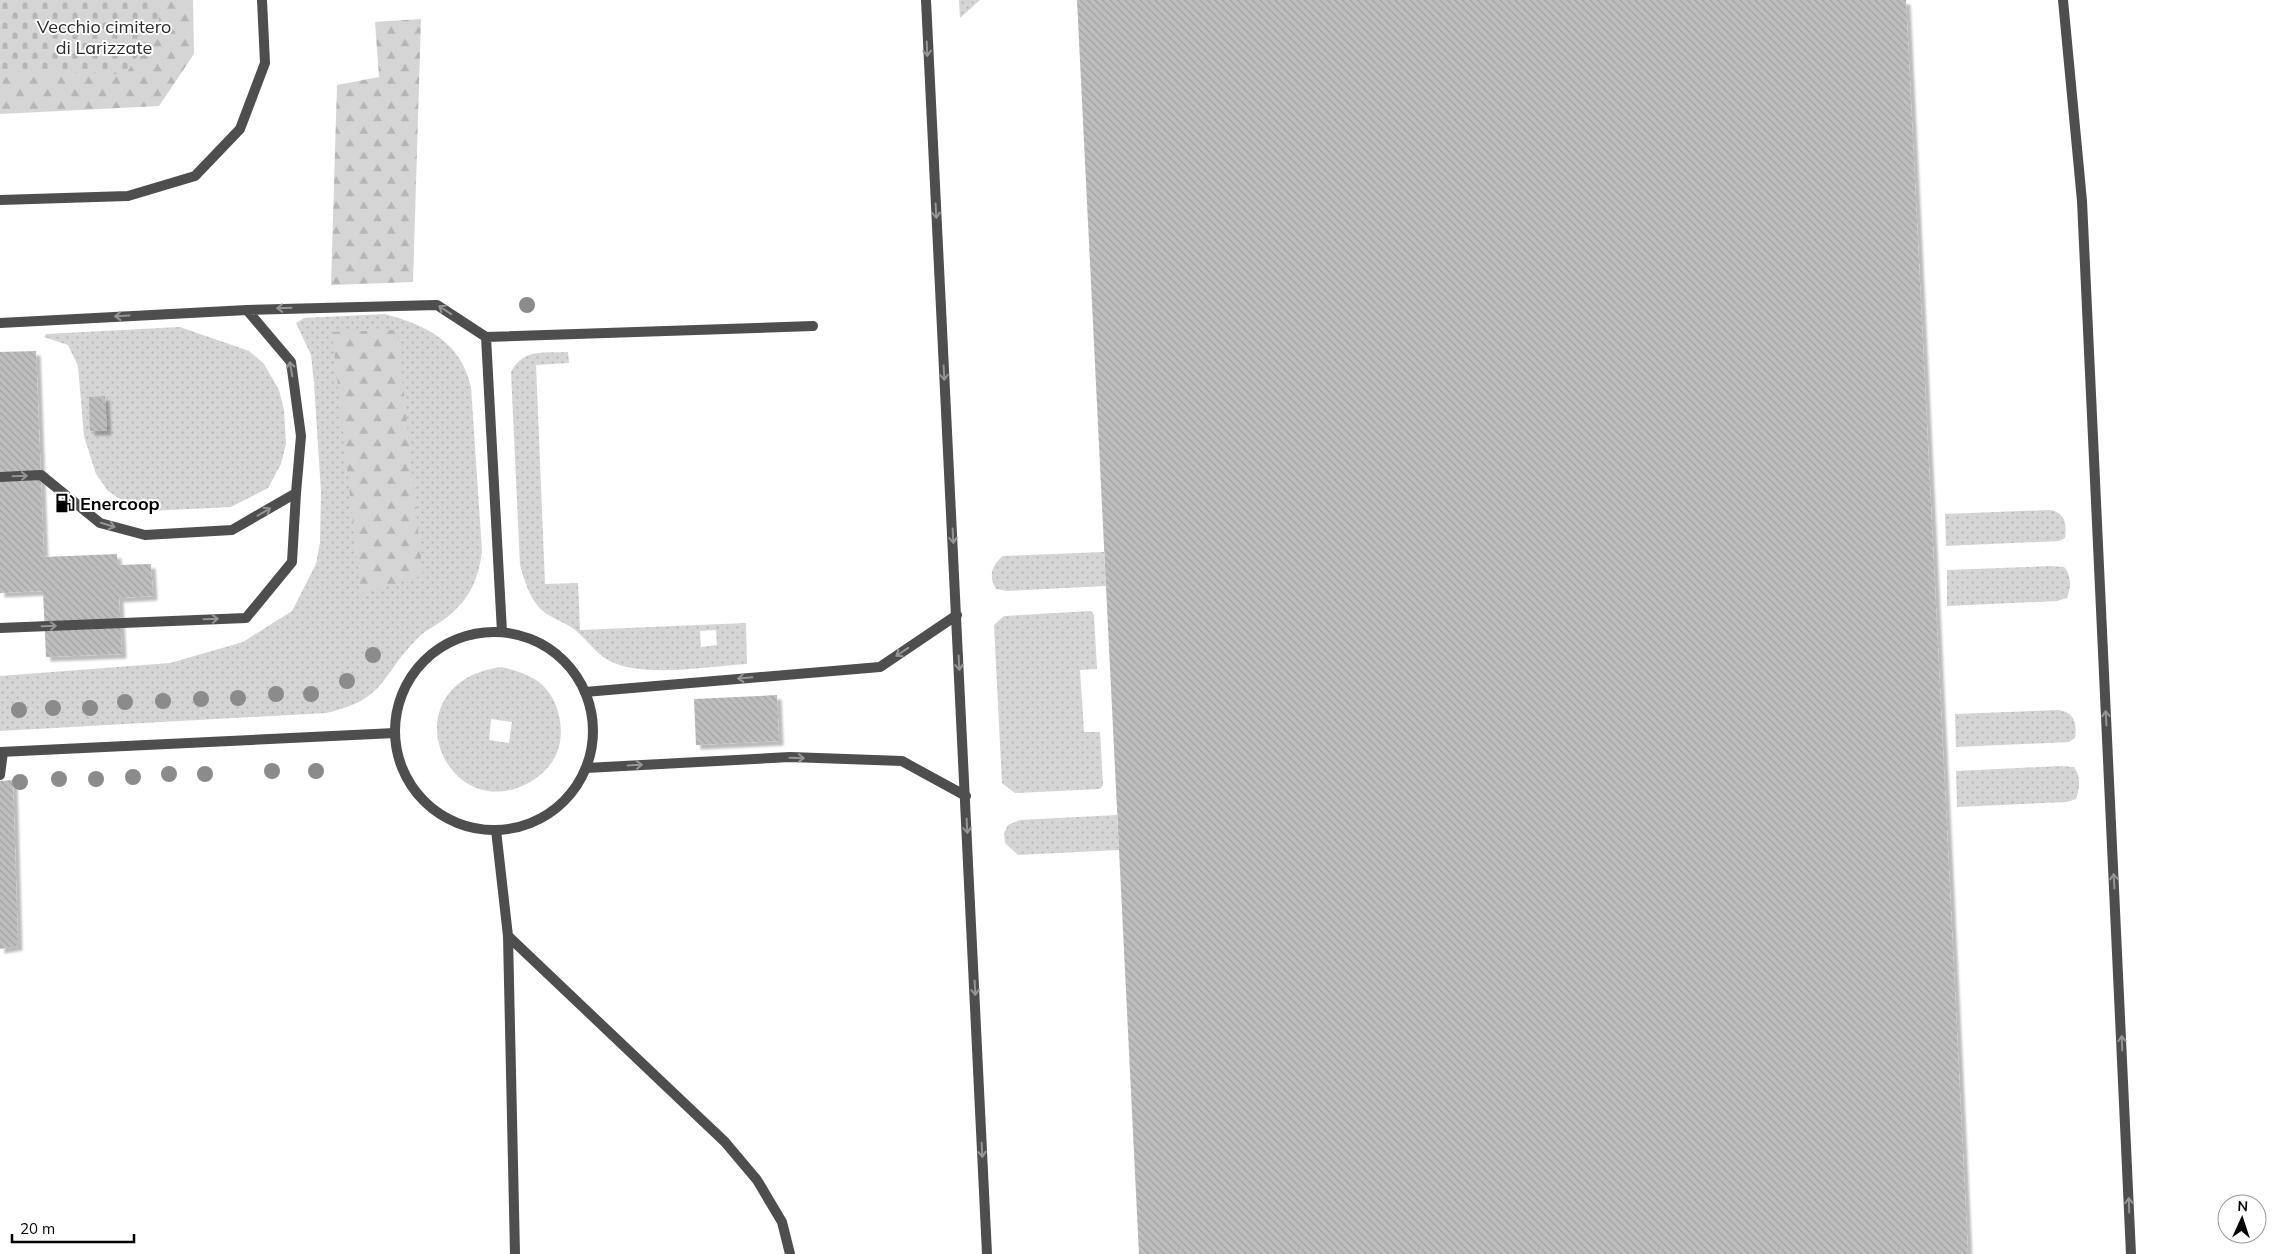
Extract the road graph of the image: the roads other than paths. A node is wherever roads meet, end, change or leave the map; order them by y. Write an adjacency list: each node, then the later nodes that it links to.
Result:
1 (262, 0): 4 (street)
2 (926, 0): 11 (street, one-way to 11)
3 (2064, 0): 25 (street, one-way to 3)
4 (0, 200)
5 (247, 310): 6 (street, one-way to 6); 8 (street, one-way to 5); 10 (street, one-way to 5)
6 (0, 323)
7 (813, 326): 8 (street)
8 (486, 337): 13 (street)
9 (0, 476): 10 (street, one-way to 10)
10 (296, 493): 12 (street, one-way to 10)
11 (957, 615): 14 (street, one-way to 14); 19 (street, one-way to 19)
12 (0, 628)
13 (502, 632): 14 (street); 15 (street)
14 (585, 692): 17 (street)
15 (395, 733): 16 (street); 20 (street)
16 (2, 752): 18 (street)
17 (586, 768): 19 (street, one-way to 19); 20 (street)
18 (0, 775)
19 (966, 796): 24 (street, one-way to 24)
20 (496, 830): 21 (street)
21 (508, 936): 22 (street); 23 (street)
22 (516, 1254)
23 (790, 1254)
24 (987, 1254)
25 (2131, 1254)

